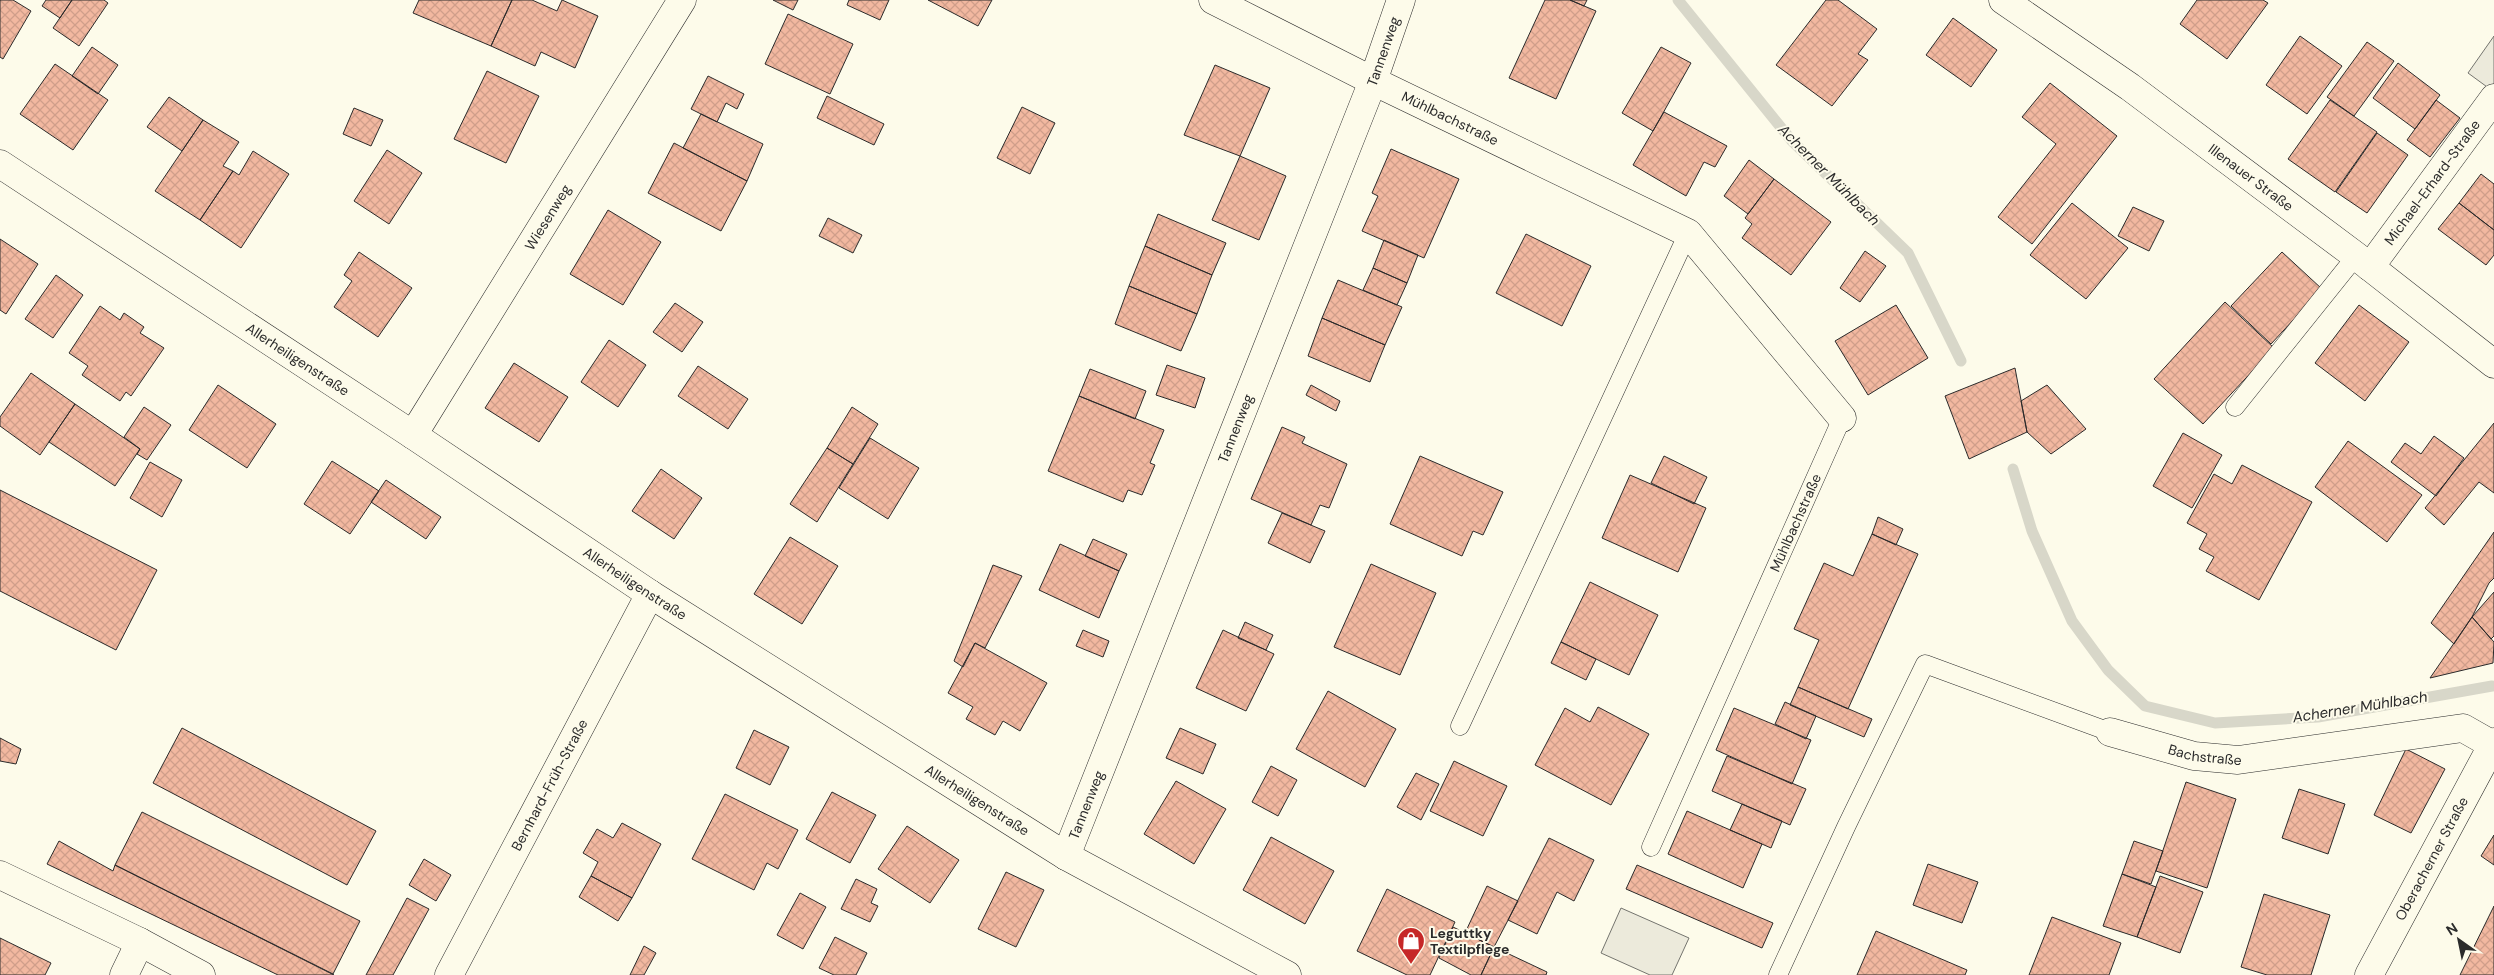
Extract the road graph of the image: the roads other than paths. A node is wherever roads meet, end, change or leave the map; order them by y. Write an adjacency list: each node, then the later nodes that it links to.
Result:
1 (682, 0): 13 (street, Wiesenweg)
2 (1213, 0): 5 (street, Mühlbachstraße)
3 (1401, 0): 5 (street, Tannenweg)
4 (2003, 0): 9 (street, Illenauer Straße)
5 (1373, 81): 8 (street, Mühlbachstraße); 19 (street, Tannenweg)
6 (2494, 98): 9 (street, Michael-Erhard-Straße)
7 (0, 164): 13 (street, Allerheiligenstraße)
8 (1688, 233): 12 (street, Mühlbachstraße); 15 (lane)
9 (2363, 261): 10 (street, Illenauer Straße); 11 (lane)
10 (2494, 364)
11 (2235, 407)
12 (1842, 418): 18 (lane, Mühlbachstraße)
13 (413, 435): 14 (street, Allerheiligenstraße)
14 (650, 594): 19 (street, Allerheiligenstraße); 24 (street, Bernhard-Früh-Straße)
15 (1460, 726)
16 (2110, 732): 17 (street, Bachstraße); 26 (lane, Bachstraße)
17 (2493, 744): 27 (street, Oberacherner Straße)
18 (1651, 847)
19 (1066, 856): 25 (street, Allerheiligenstraße)
20 (0, 875): 21 (street)
21 (140, 942): 22 (street); 23 (street)
22 (124, 975)
23 (201, 975)
24 (449, 975)
25 (1287, 975)
26 (1778, 975)
27 (2369, 975)

